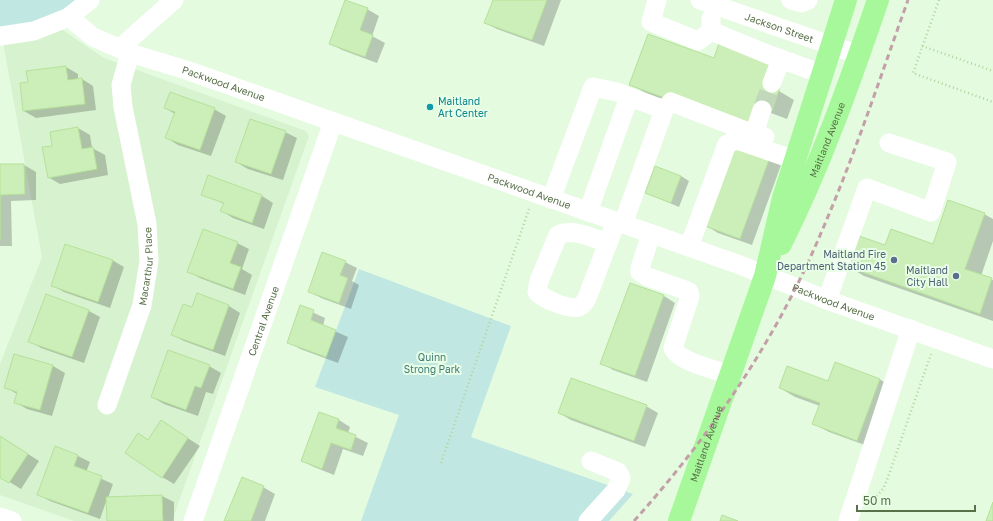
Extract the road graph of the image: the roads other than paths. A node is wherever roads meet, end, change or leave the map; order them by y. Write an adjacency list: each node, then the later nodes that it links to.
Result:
1 (90, 0): 9 (street)
2 (174, 0): 13 (street)
3 (657, 0): 10 (street)
4 (791, 0): 5 (street)
5 (808, 0)
6 (846, 0): 12 (main road, Maitland Avenue)
7 (878, 0): 14 (main road, Maitland Avenue)
8 (705, 2): 10 (street); 12 (street, Jackson Street)
9 (69, 17): 11 (street); 13 (street, Packwood Avenue)
10 (711, 31): 15 (street)
11 (0, 36)
12 (831, 45): 14 (street, Jackson Street); 16 (main road, Maitland Avenue)
13 (125, 50): 21 (street, Packwood Avenue); 36 (street, Macarthur Place)
14 (859, 55): 31 (main road, Maitland Avenue)
15 (781, 59): 16 (street); 17 (street)
16 (822, 74): 24 (main road, Maitland Avenue)
17 (772, 84)
18 (629, 97): 19 (street); 25 (street); 26 (street)
19 (664, 110): 22 (street); 27 (street)
20 (762, 110): 22 (street)
21 (333, 122): 25 (street, Packwood Avenue); 40 (street, Central Avenue)
22 (745, 137): 24 (street); 30 (street)
23 (889, 143): 32 (street)
24 (797, 154): 31 (main road, Maitland Avenue)
25 (543, 196): 26 (street, Packwood Avenue)
26 (588, 212): 27 (street, Packwood Avenue)
27 (620, 223): 28 (street, Packwood Avenue); 29 (street)
28 (651, 234): 30 (street, Packwood Avenue); 35 (street)
29 (608, 243)
30 (689, 247): 31 (street, Packwood Avenue)
31 (765, 276): 32 (street, Packwood Avenue); 35 (main road, Maitland Avenue)
32 (827, 300): 33 (street, Packwood Avenue)
33 (911, 329): 34 (street, Packwood Avenue); 43 (street)
34 (993, 359)
35 (731, 375): 42 (main road, Maitland Avenue)
36 (107, 405)
37 (591, 461): 41 (street)
38 (0, 517): 39 (street)
39 (12, 521)
40 (193, 521)
41 (588, 521)
42 (679, 521)
43 (848, 521)

